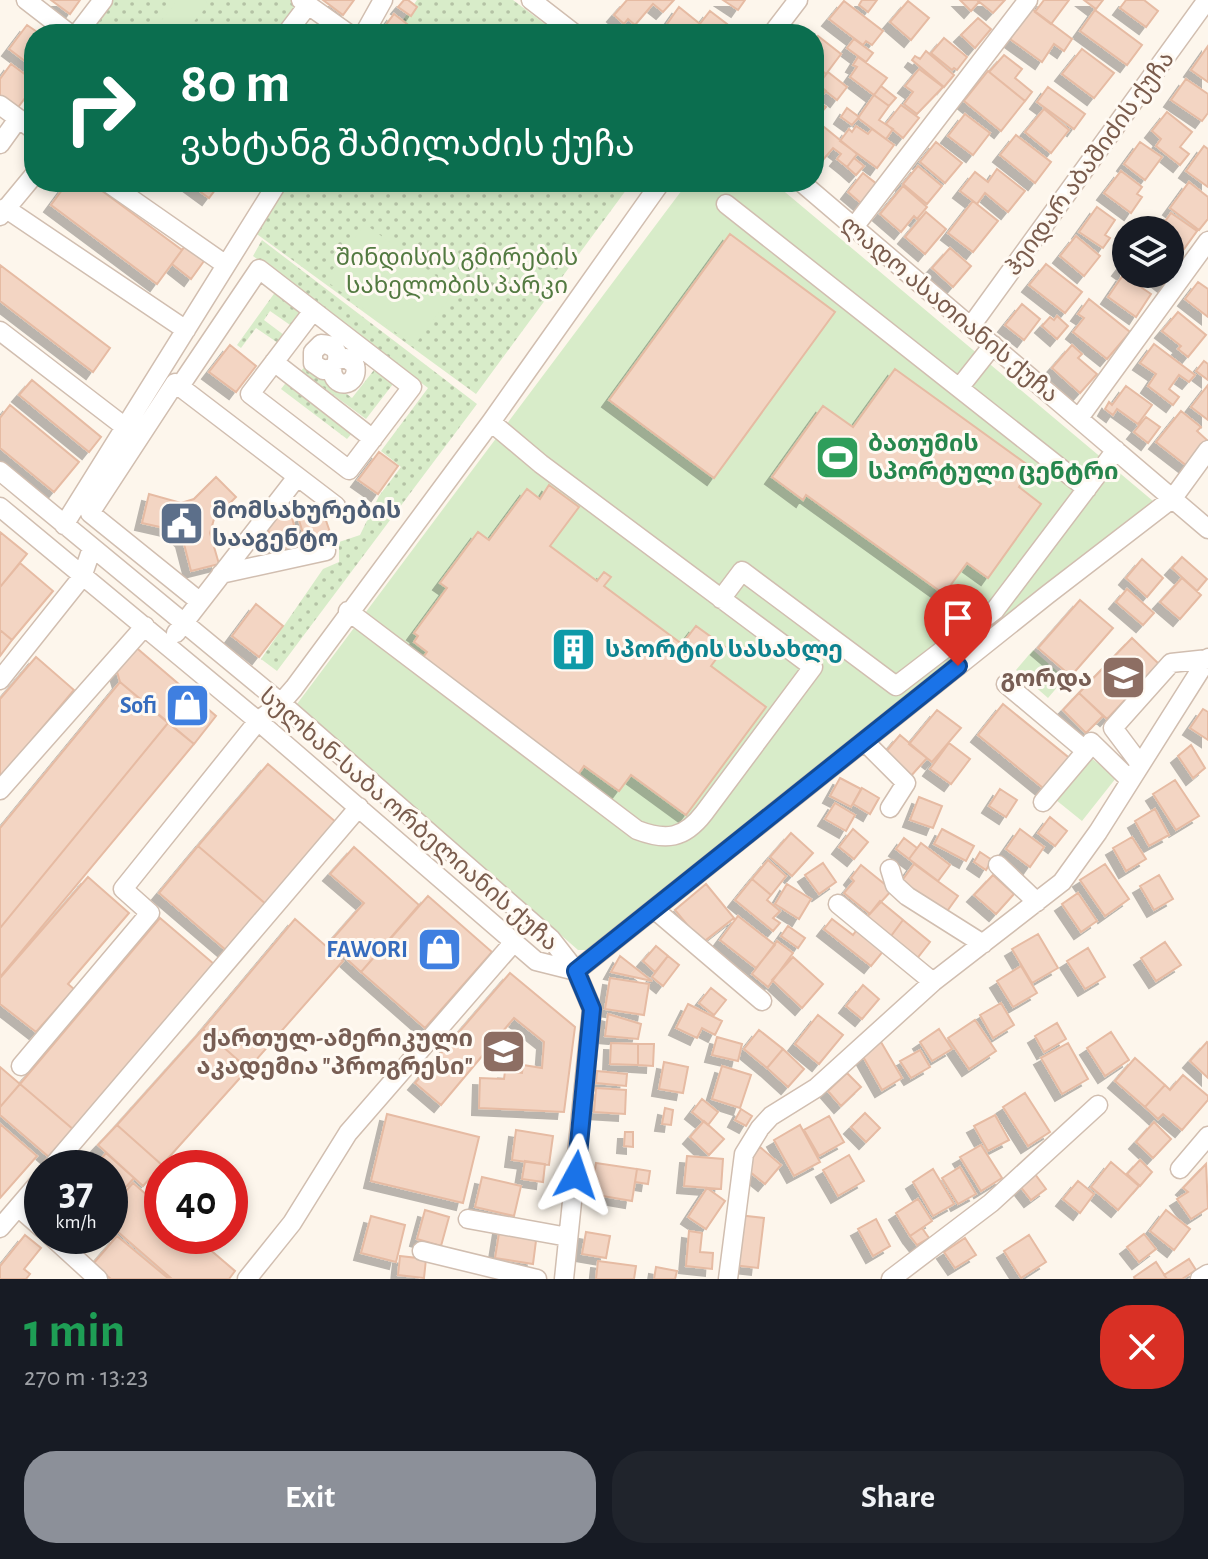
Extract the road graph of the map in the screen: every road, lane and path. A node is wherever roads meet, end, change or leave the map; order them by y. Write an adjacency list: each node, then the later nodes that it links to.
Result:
1 (26, 0): 9 (street)
2 (103, 0): 10 (street)
3 (383, 0): 13 (street)
4 (531, 0): 14 (street)
5 (798, 0): 15 (street)
6 (1028, 0): 27 (street)
7 (1207, 0): 31 (street, ჰეიდარ აბაშიძის ქუჩა)
8 (305, 3): 11 (street); 12 (street)
9 (57, 24)
10 (85, 24)
11 (292, 24)
12 (335, 24)
13 (370, 24)
14 (562, 24)
15 (780, 24)
16 (0, 105): 17 (street)
17 (18, 119): 18 (street); 19 (street)
18 (24, 123)
19 (0, 144)
20 (24, 187): 26 (street)
21 (121, 192): 29 (street)
22 (267, 192): 29 (street)
23 (654, 192): 41 (street)
24 (813, 192): 27 (street, ლადო ასათიანის ქუჩა)
25 (726, 204): 39 (street)
26 (3, 212): 32 (street)
27 (854, 227): 31 (street, ლადო ასათიანის ქუჩა)
28 (1208, 241): 40 (street)
29 (226, 265): 32 (street)
30 (313, 311): 34 (street); 38 (street); 43 (street)
31 (971, 326): 35 (street, ლადო ასათიანის ქუჩა)
32 (186, 330): 42 (street)
33 (0, 331): 42 (street)
34 (297, 332): 36 (street); 37 (street)
35 (993, 345): 39 (street); 40 (street, ლადო ასათიანის ქუჩა)
36 (274, 362): 43 (street); 43 (street)
37 (334, 364)
38 (180, 386): 47 (street); 61 (street)
39 (959, 388): 48 (street)
40 (1079, 418): 44 (street, ლადო ასათიანის ქუჩა)
41 (491, 422): 60 (street); 62 (street)
42 (125, 427): 52 (street)
43 (373, 439)
44 (1116, 450): 48 (street); 49 (street, ლადო ასათიანის ქუჩა)
45 (1208, 450): 49 (street)
46 (0, 471): 52 (street, სულხან-საბა ორბელიანის ქუჩა)
47 (297, 477): 50 (street); 57 (street)
48 (1087, 489): 56 (street)
49 (1173, 498): 53 (street, ლადო ასათიანის ქუჩა); 59 (street)
50 (336, 506)
51 (0, 507): 58 (street, სულხან-საბა ორბელიანის ქუჩა)
52 (64, 525): 54 (street, სულხან-საბა ორბელიანის ქუჩა)
53 (1208, 529)
54 (92, 548): 58 (street); 63 (street, სულხან-საბა ორბელიანის ქუჩა)
55 (326, 551): 57 (street)
56 (1027, 568): 59 (street); 66 (street)
57 (221, 574): 61 (street)
58 (82, 577): 64 (street, სულხან-საბა ორბელიანის ქუჩა); 69 (street)
59 (1047, 595): 73 (street)
60 (721, 599): 66 (street); 68 (street)
61 (199, 601): 63 (street)
62 (348, 611): 68 (street); 71 (street)
63 (183, 623): 65 (street); 71 (street, სულხან-საბა ორბელიანის ქუჩა)
64 (145, 626): 65 (street, სულხან-საბა ორბელიანის ქუჩა); 76 (street)
65 (167, 645): 72 (street, სულხან-საბა ორბელიანის ქუჩა)
66 (841, 645): 68 (street)
67 (1208, 658): 75 (street); 75 (street)
68 (813, 667)
69 (0, 680)
70 (1006, 684): 74 (street)
71 (281, 703): 72 (street); 87 (street, სულხან-საბა ორბელიანის ქუჩა)
72 (258, 721): 78 (street, სულხან-საბა ორბელიანის ქუჩა); 90 (street)
73 (864, 741): 79 (street); 84 (street)
74 (1086, 751): 75 (street); 77 (street)
75 (1135, 772): 82 (street)
76 (0, 790)
77 (1043, 802)
78 (359, 807): 85 (street, სულხან-საბა ორბელიანის ქუჩა); 93 (street)
79 (890, 808)
80 (998, 865): 82 (street)
81 (890, 869): 86 (street)
82 (1037, 902): 86 (street)
83 (838, 904): 88 (street)
84 (654, 909): 87 (street); 89 (street)
85 (514, 942): 87 (street, სულხან-საბა ორბელიანის ქუჩა); 103 (street)
86 (983, 944): 88 (street)
87 (576, 971): 98 (street)
88 (933, 982): 106 (street)
89 (762, 1001)
90 (21, 1066)
91 (1098, 1105): 107 (street)
92 (1208, 1136): 94 (street)
93 (66, 1150)
94 (1180, 1169)
95 (24, 1198): 96 (street)
96 (6, 1218)
97 (468, 1219): 98 (street)
98 (568, 1237): 105 (street)
99 (422, 1251): 104 (street)
100 (71, 1254): 102 (street)
101 (1208, 1274): 108 (street)
102 (98, 1279)
103 (247, 1279)
104 (537, 1279)
105 (564, 1279)
106 (728, 1279)
107 (891, 1279)
108 (1200, 1279)

